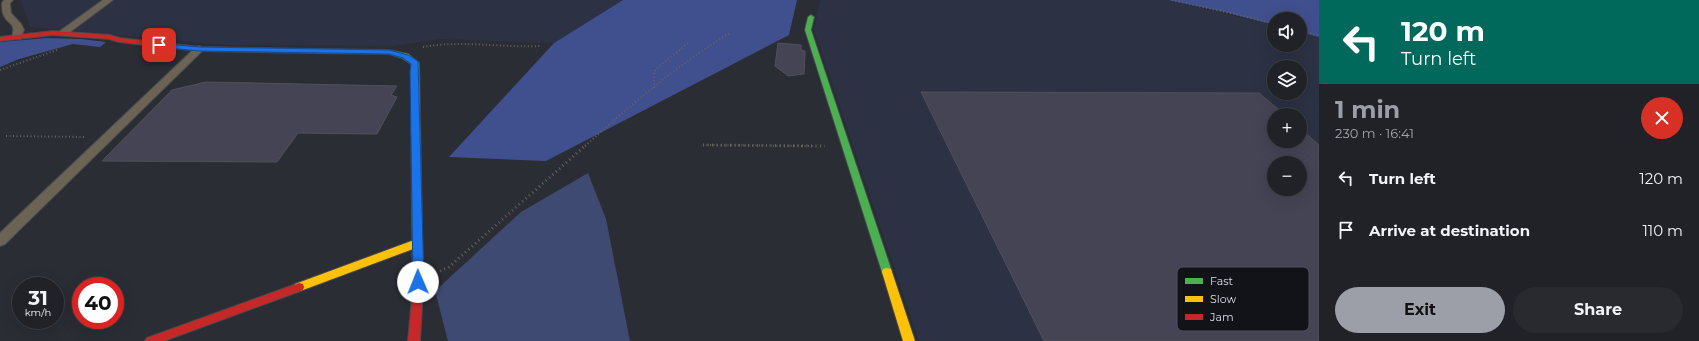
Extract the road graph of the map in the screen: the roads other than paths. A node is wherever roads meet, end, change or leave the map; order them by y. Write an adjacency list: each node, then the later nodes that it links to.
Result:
1 (9, 0): 5 (lane)
2 (109, 0): 4 (lane)
3 (811, 17): 12 (street)
4 (63, 33): 5 (street); 7 (street)
5 (17, 37): 6 (street)
6 (0, 39)
7 (199, 49): 8 (lane); 9 (street)
8 (0, 241)
9 (418, 243): 10 (street); 11 (street)
10 (151, 341)
11 (414, 341)
12 (909, 341)

